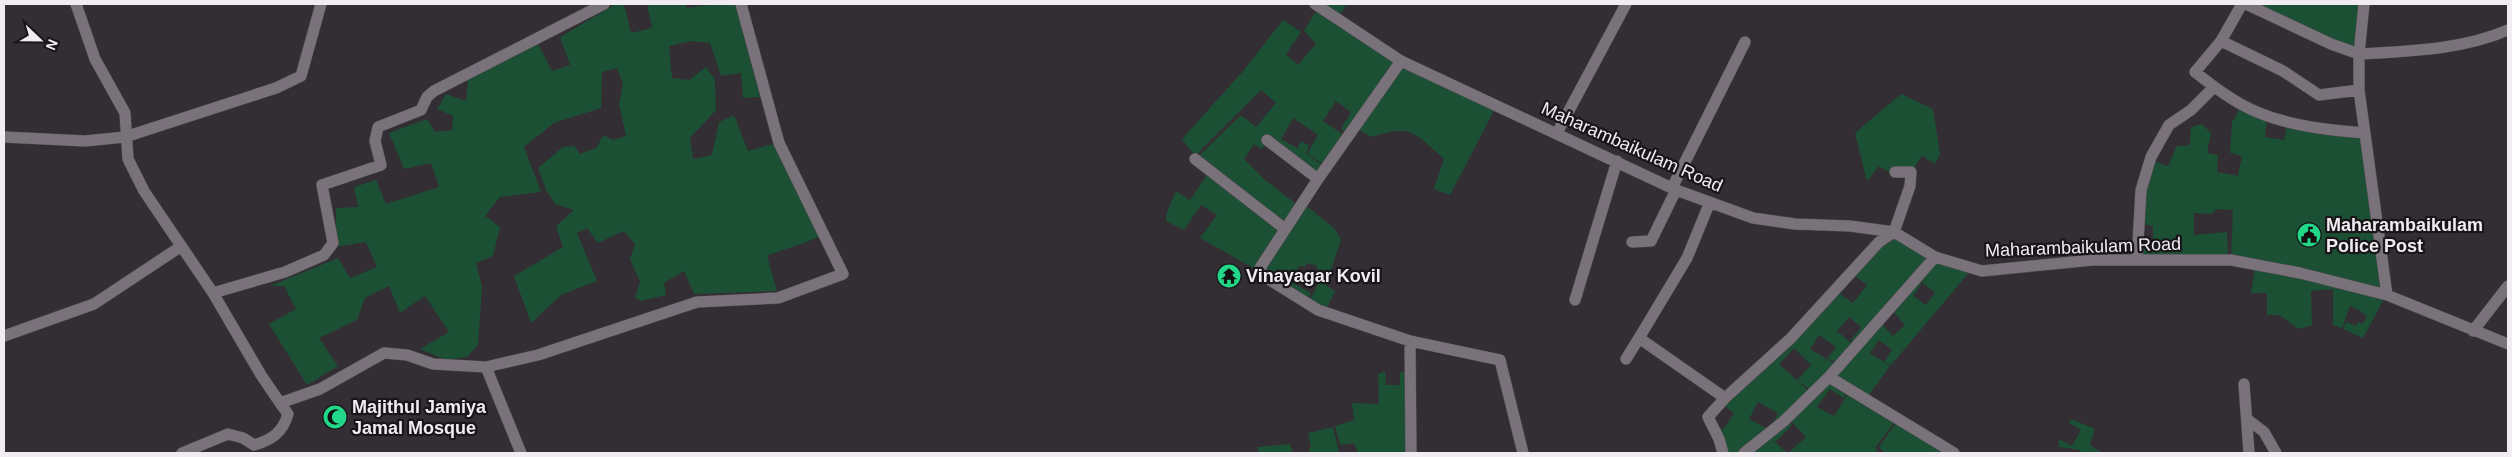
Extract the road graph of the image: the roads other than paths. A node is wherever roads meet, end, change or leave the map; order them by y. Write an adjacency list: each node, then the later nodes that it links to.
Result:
1 (76, 4): 20 (street)
2 (321, 4): 20 (street)
3 (604, 4): 35 (street)
4 (741, 4): 44 (street)
5 (1316, 4): 14 (street, Maharambaikulam Road)
6 (1626, 4): 17 (street)
7 (2242, 4): 11 (street)
8 (2246, 4): 13 (street)
9 (2364, 4): 13 (street)
10 (2508, 30): 13 (street)
11 (2221, 41): 15 (street); 16 (street)
12 (1745, 42): 26 (street)
13 (2359, 54): 16 (street)
14 (1401, 61): 17 (street, Maharambaikulam Road); 25 (street)
15 (2214, 87): 18 (street); 33 (street)
16 (2359, 90): 18 (street)
17 (1557, 133): 23 (street, Maharambaikulam Road)
18 (2364, 133): 36 (street)
19 (4, 137): 20 (street)
20 (125, 137): 31 (street)
21 (1267, 140): 25 (street)
22 (1195, 159): 28 (street)
23 (1617, 161): 26 (street, Maharambaikulam Road); 37 (street)
24 (1895, 172): 29 (street)
25 (1318, 178): 28 (street)
26 (1674, 189): 27 (street, Maharambaikulam Road); 30 (street)
27 (1710, 202): 29 (street, Maharambaikulam Road); 40 (street)
28 (1285, 229): 41 (street)
29 (1894, 232): 32 (street, Maharambaikulam Road); 47 (street)
30 (1632, 242)
31 (180, 247): 35 (street); 39 (street)
32 (1935, 257): 33 (street, Maharambaikulam Road); 45 (street)
33 (2137, 260): 36 (street, Maharambaikulam Road)
34 (2508, 286): 38 (street)
35 (214, 293): 48 (street)
36 (2387, 295): 38 (street, Maharambaikulam Road)
37 (1574, 300)
38 (2473, 332): 42 (street, Maharambaikulam Road)
39 (4, 336)
40 (1640, 338): 43 (street); 47 (street)
41 (1410, 342): 52 (street); 53 (street)
42 (2508, 344)
43 (1626, 359)
44 (486, 367): 48 (street); 51 (street)
45 (1829, 377): 55 (street); 56 (street)
46 (2244, 384): 49 (street)
47 (1725, 398): 54 (street)
48 (280, 403): 50 (street)
49 (2247, 419): 57 (street); 58 (street)
50 (182, 453)
51 (521, 453)
52 (1411, 453)
53 (1523, 453)
54 (1723, 453)
55 (1744, 453)
56 (1954, 453)
57 (2249, 453)
58 (2276, 453)

